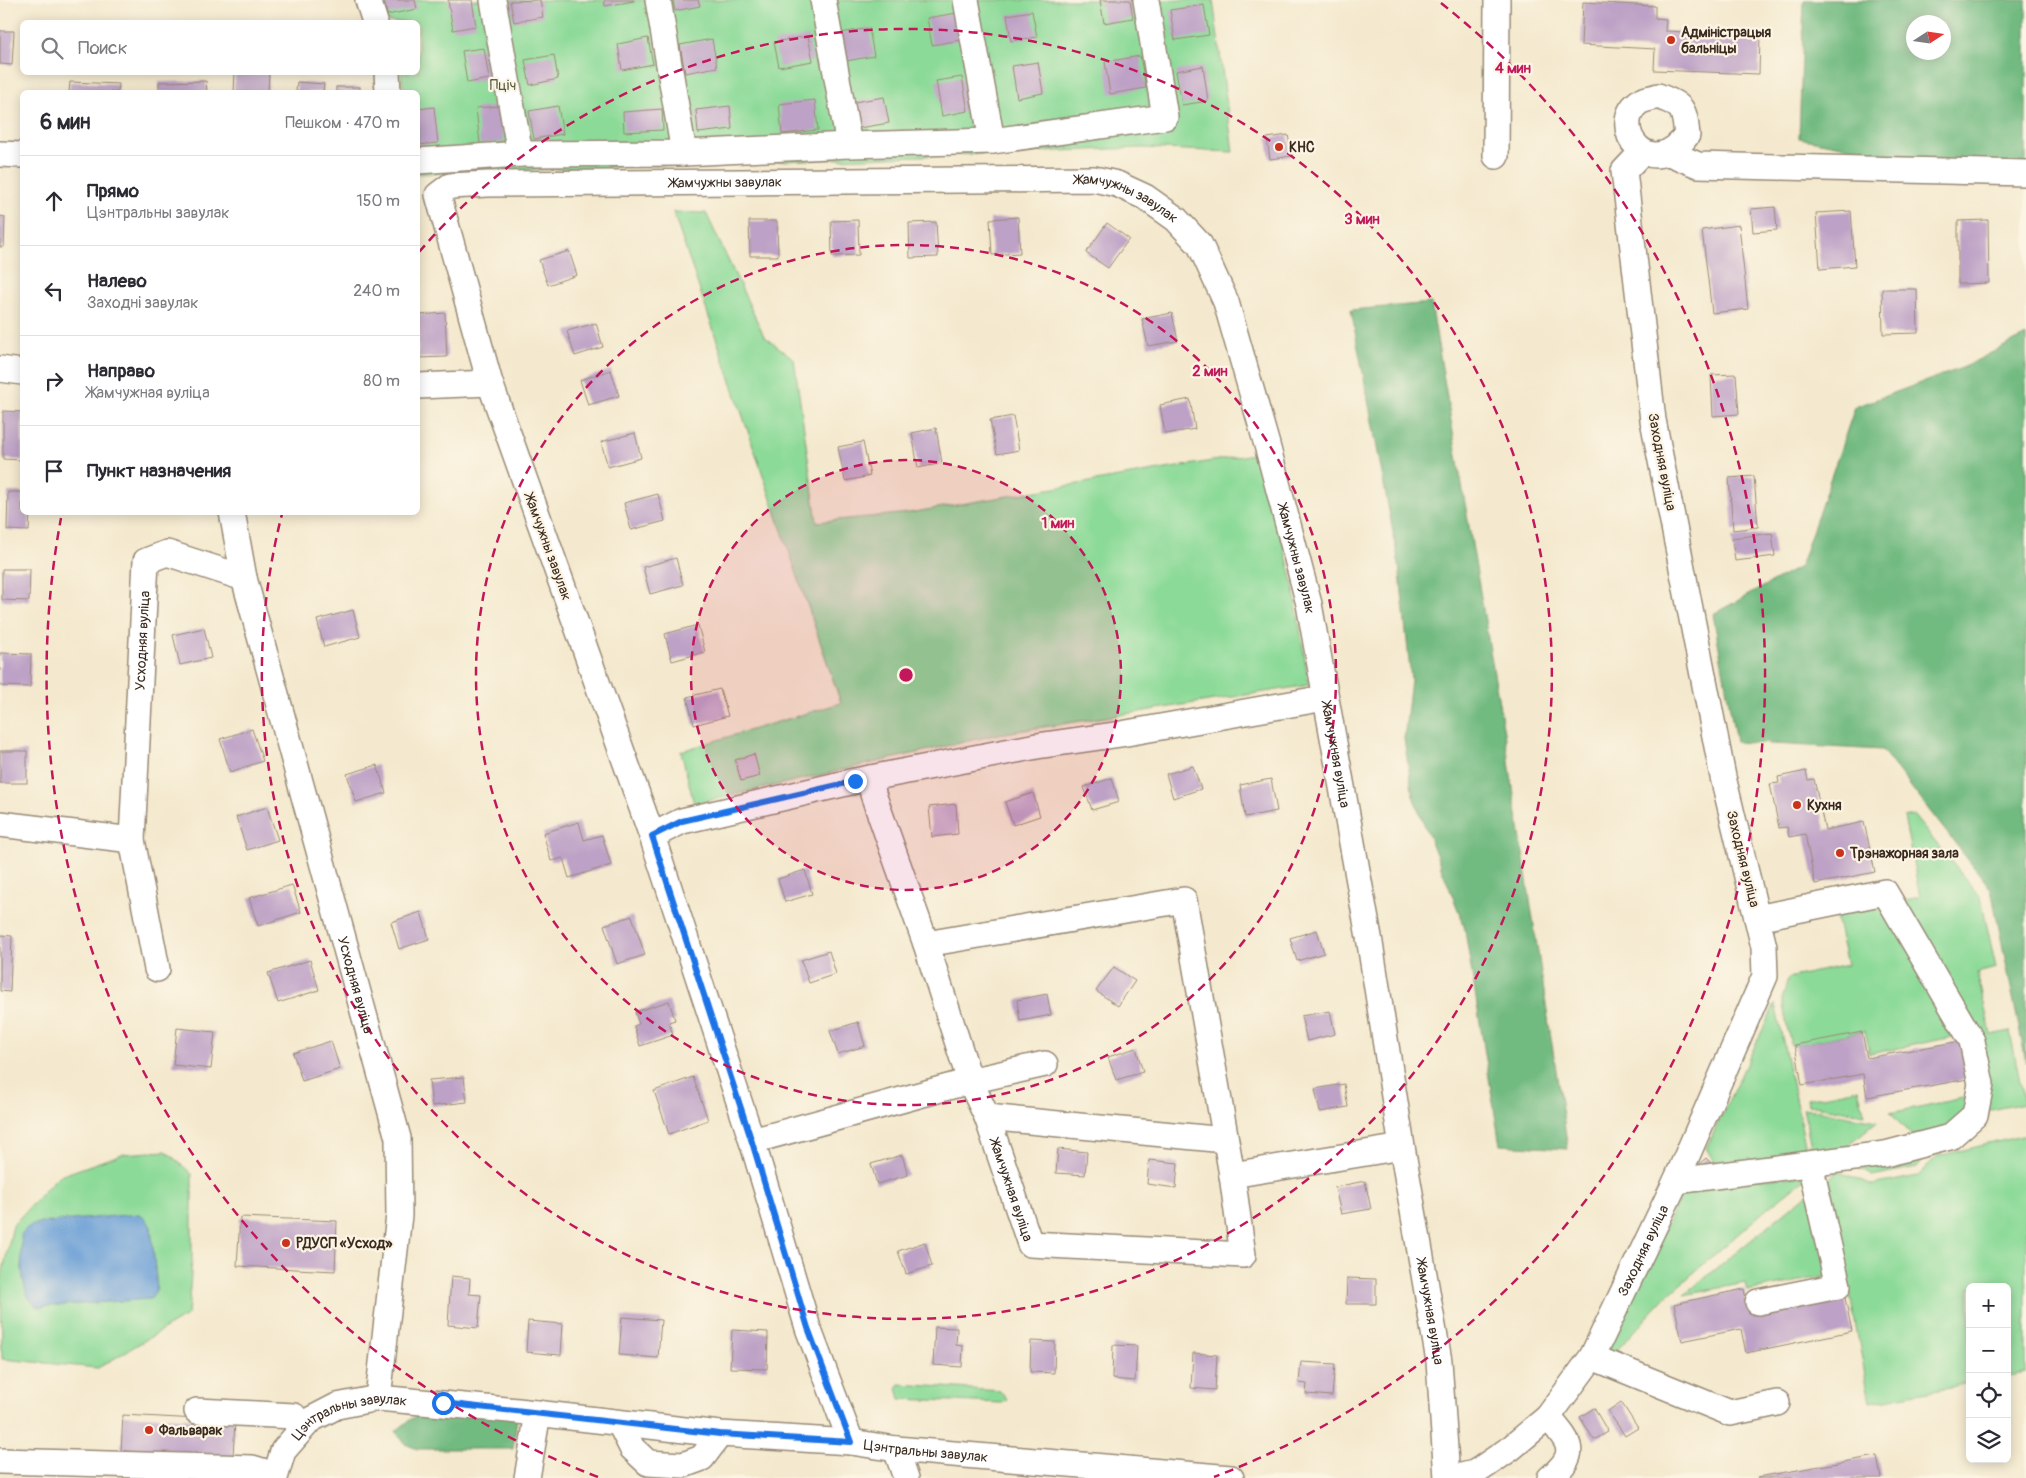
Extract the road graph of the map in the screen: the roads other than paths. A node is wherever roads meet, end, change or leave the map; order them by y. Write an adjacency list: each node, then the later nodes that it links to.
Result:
1 (368, 0): 8 (street)
2 (493, 0): 17 (street)
3 (658, 0): 14 (street)
4 (823, 0): 12 (street)
5 (966, 0): 11 (street)
6 (1146, 0): 11 (street)
7 (1497, 0): 19 (street)
8 (374, 20)
9 (387, 75): 10 (street)
10 (388, 90)
11 (992, 141): 12 (street)
12 (849, 145): 14 (street)
13 (1642, 152): 15 (street); 15 (street); 33 (street, Заходняя вуліца)
14 (684, 153): 17 (street)
15 (1669, 153): 21 (street)
16 (0, 154): 18 (street)
17 (520, 154): 20 (street)
18 (20, 155)
19 (1496, 156)
20 (420, 161)
21 (2026, 174)
22 (0, 369): 23 (street)
23 (20, 372)
24 (490, 383): 25 (street); 28 (street, Жамчужны завулак); 31 (street, Жамчужны завулак)
25 (420, 386)
26 (233, 515): 27 (street, Усходняя вуліца)
27 (244, 578): 32 (street, Усходняя вуліца); 47 (street, Усходняя вуліца)
28 (1325, 698): 29 (street, Жамчужная вуліца); 41 (street, Жамчужная вуліца)
29 (871, 778): 31 (street, Жамчужная вуліца); 34 (street, Жамчужная вуліца)
30 (0, 824): 32 (street)
31 (652, 836): 40 (street, Жамчужны завулак)
32 (132, 840): 35 (street, Усходняя вуліца)
33 (1757, 918): 42 (street); 44 (street, Заходняя вуліца)
34 (926, 944): 37 (street, Жамчужная вуліца); 39 (street, Жамчужная вуліца)
35 (157, 969)
36 (1045, 1064): 37 (street)
37 (970, 1081): 38 (street, Жамчужная вуліца); 40 (street)
38 (988, 1117): 39 (street); 43 (street, Жамчужная вуліца)
39 (1225, 1140): 43 (street, Жамчужная вуліца)
40 (752, 1142): 55 (street, Жамчужны завулак)
41 (1402, 1147): 43 (street); 65 (street, Жамчужная вуліца)
42 (1810, 1164): 44 (street); 45 (street)
43 (1232, 1175)
44 (1676, 1181): 46 (street, Заходняя вуліца)
45 (1758, 1302)
46 (1592, 1357): 48 (street); 51 (street, Заходняя вуліца)
47 (378, 1398): 50 (street, Цэнтральны завулак); 53 (street, Цэнтральны завулак)
48 (1777, 1403)
49 (197, 1411): 53 (street)
50 (538, 1413): 52 (street, Цэнтральны завулак); 62 (street)
51 (1548, 1417): 60 (street, Заходняя вуліца); 66 (street)
52 (620, 1424): 54 (street, Цэнтральны завулак); 54 (street)
53 (299, 1431): 61 (street, Цэнтральны завулак)
54 (720, 1434): 55 (street, Цэнтральны завулак)
55 (851, 1442): 56 (street, Цэнтральны завулак)
56 (896, 1449): 59 (street, Цэнтральны завулак); 63 (street)
57 (0, 1461): 58 (street, Цэнтральны завулак)
58 (48, 1471): 61 (street, Цэнтральны завулак)
59 (1177, 1475): 64 (street, Цэнтральны завулак)
60 (1471, 1476)
61 (275, 1477)
62 (527, 1478)
63 (906, 1478)
64 (1231, 1478)
65 (1447, 1478)
66 (1550, 1478)

